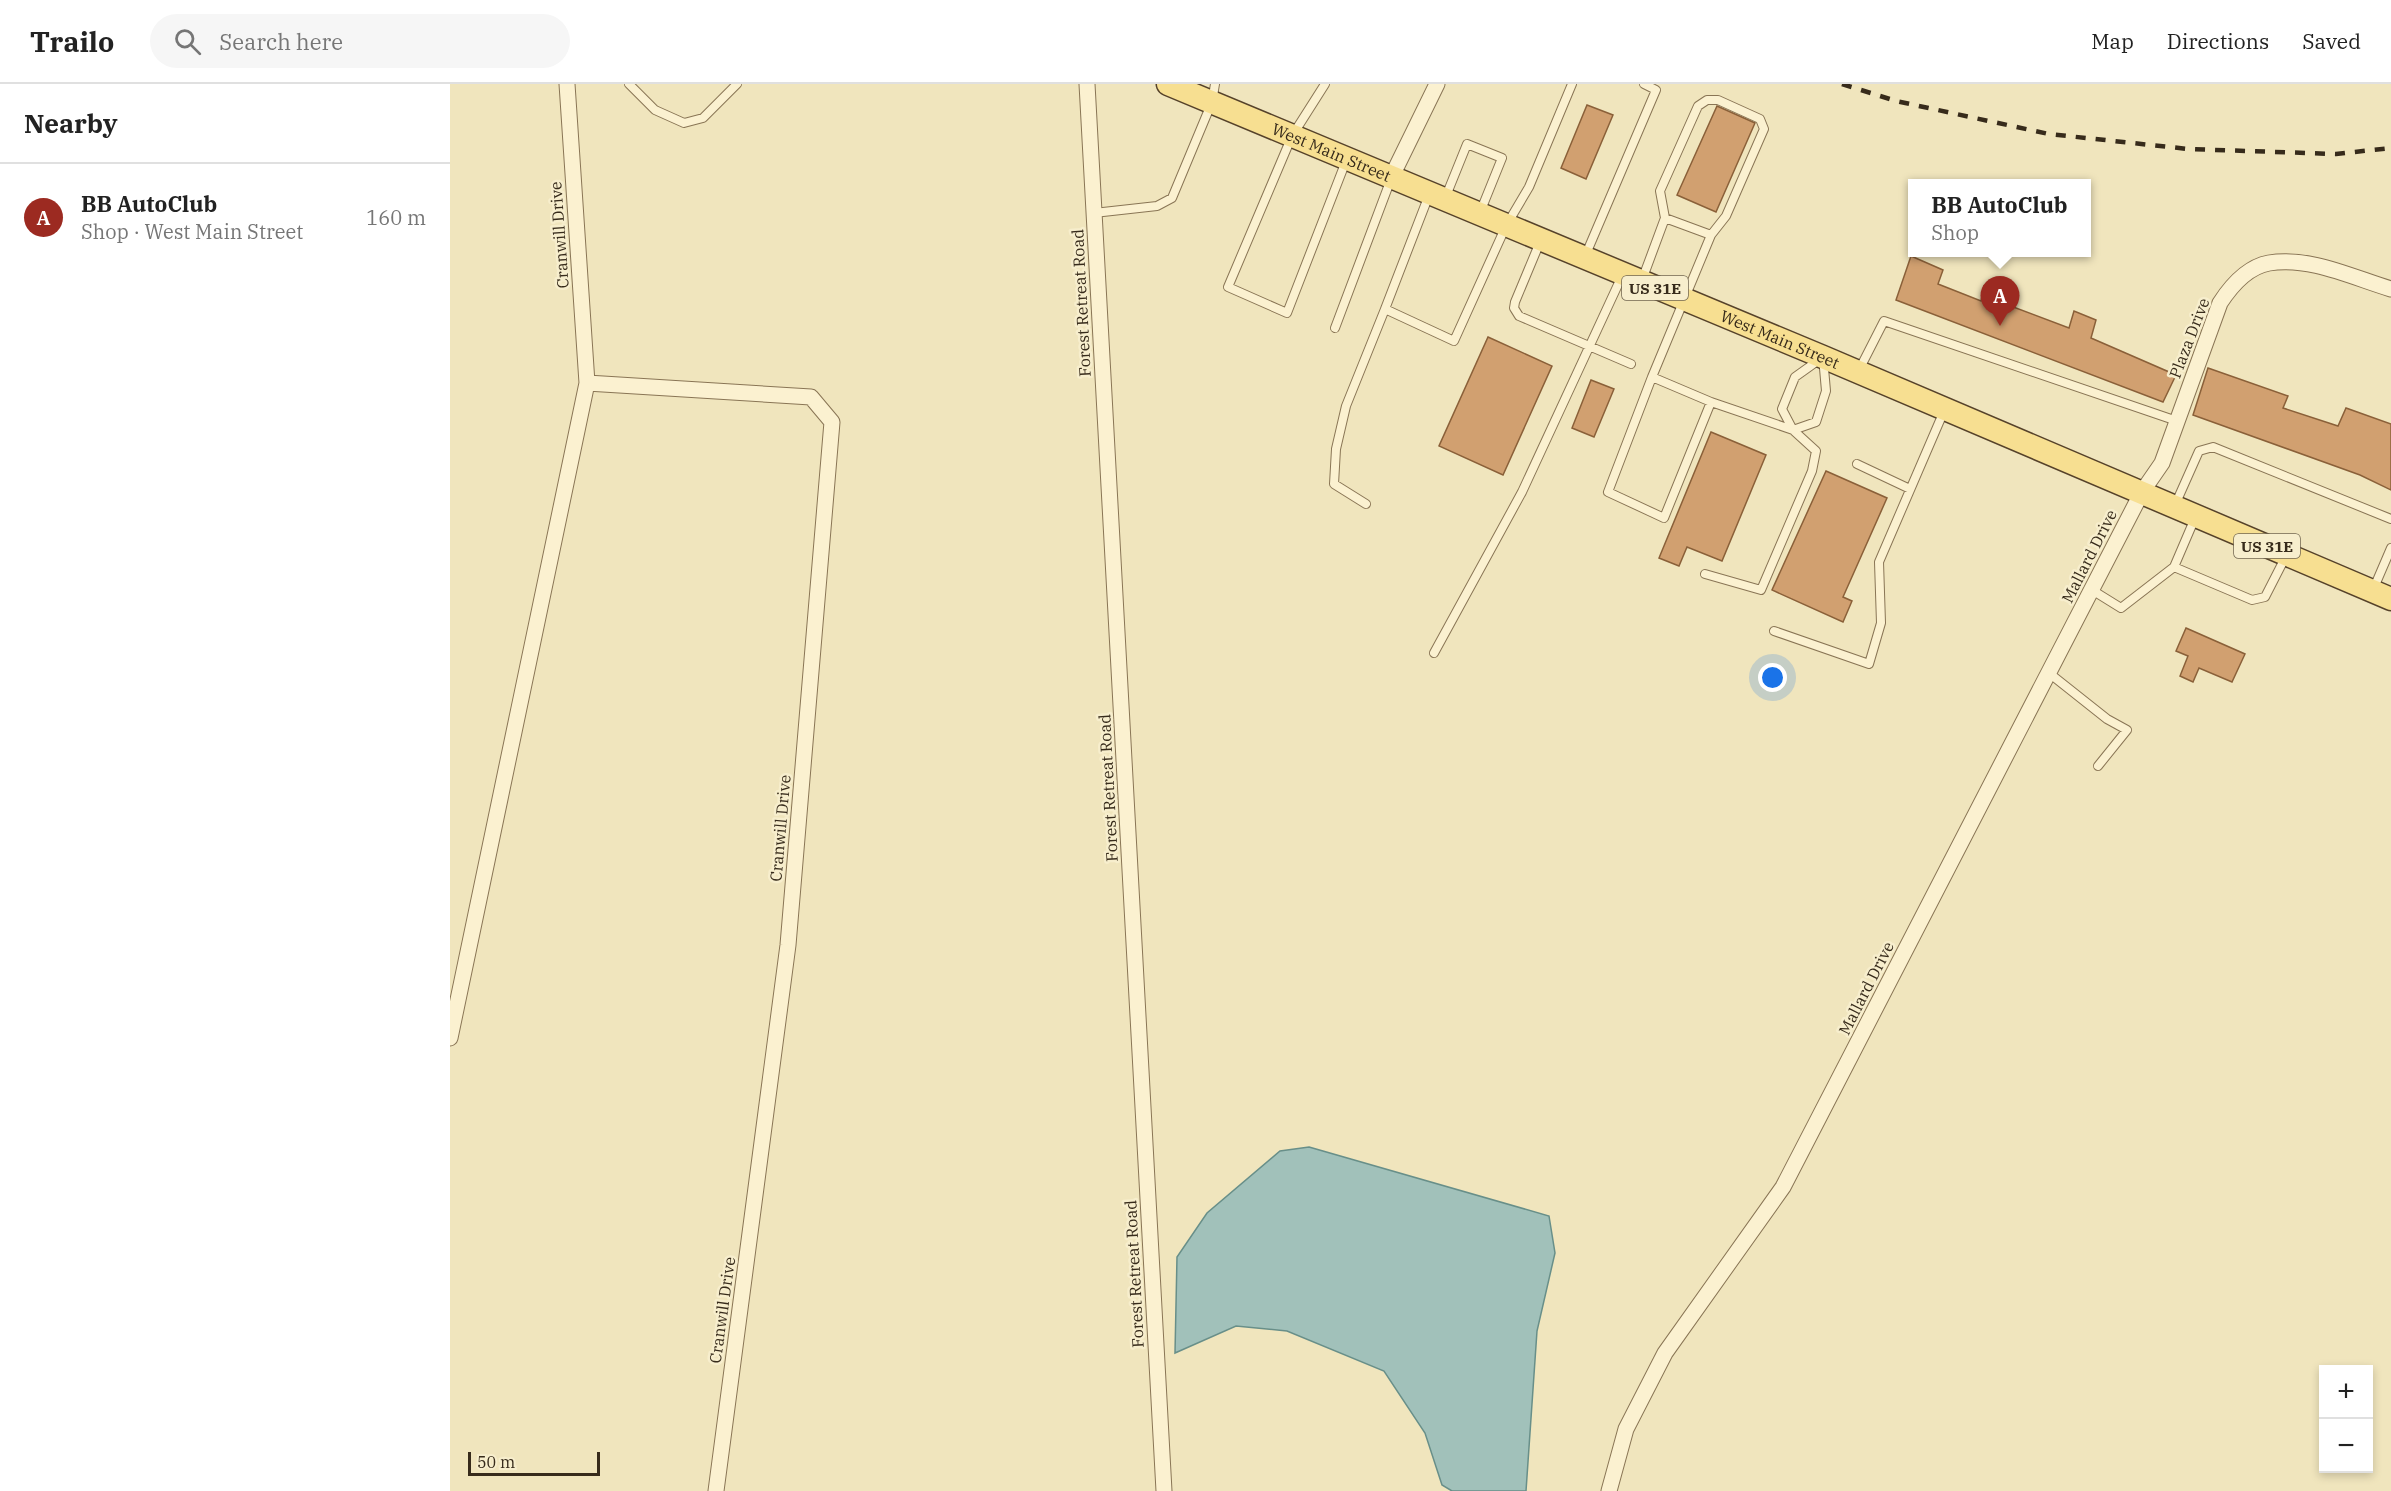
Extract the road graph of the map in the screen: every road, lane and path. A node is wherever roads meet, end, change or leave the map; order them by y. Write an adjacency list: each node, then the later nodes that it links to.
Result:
1 (567, 84): 32 (street, Cranwill Drive)
2 (629, 84): 3 (lane)
3 (736, 84)
4 (1087, 84): 15 (street, Forest Retreat Road)
5 (1168, 84): 10 (main road, West Main Street / US 31E)
6 (1325, 84): 11 (lane)
7 (1437, 84): 13 (street)
8 (1572, 84): 18 (lane)
9 (1644, 84): 21 (lane)
10 (1214, 93): 11 (main road, West Main Street / US 31E); 15 (lane)
11 (1292, 136): 12 (main road, West Main Street / US 31E); 12 (lane)
12 (1347, 159): 13 (main road, West Main Street / US 31E)
13 (1391, 178): 14 (main road, West Main Street / US 31E); 26 (lane)
14 (1437, 197): 16 (main road, West Main Street / US 31E); 16 (lane); 25 (lane)
15 (1094, 213): 56 (street, Forest Retreat Road)
16 (1479, 215): 18 (main road, West Main Street / US 31E)
17 (1665, 218): 19 (lane); 19 (lane); 22 (lane)
18 (1506, 226): 20 (main road, West Main Street / US 31E); 25 (lane)
19 (1711, 235): 24 (lane)
20 (1541, 240): 21 (main road, West Main Street / US 31E); 27 (lane)
21 (1584, 258): 22 (main road, West Main Street / US 31E)
22 (1632, 278): 24 (main road, West Main Street / US 31E); 27 (lane)
23 (2391, 289): 35 (street, Plaza Drive)
24 (1685, 301): 28 (main road, West Main Street / US 31E); 31 (lane)
25 (1385, 309): 40 (lane)
26 (1335, 328)
27 (1590, 346): 29 (lane); 51 (lane)
28 (1822, 357): 30 (main road, West Main Street / US 31E); 36 (lane); 36 (lane)
29 (1631, 364)
30 (1858, 372): 34 (main road, West Main Street / US 31E); 35 (lane)
31 (1652, 377): 33 (lane); 33 (lane)
32 (587, 383): 54 (street, Cranwill Drive); 55 (street, Cranwill Drive)
33 (1711, 402): 36 (lane)
34 (1944, 410): 38 (lane); 39 (main road, West Main Street / US 31E)
35 (2177, 422): 39 (street, Plaza Drive)
36 (1793, 430): 47 (lane)
37 (1857, 464): 38 (lane)
38 (1910, 489): 50 (lane)
39 (2142, 492): 41 (main road, West Main Street / US 31E); 48 (street, Mallard Drive)
40 (1366, 504)
41 (2175, 506): 42 (main road, West Main Street / US 31E); 43 (lane)
42 (2196, 515): 45 (main road, West Main Street / US 31E); 46 (lane)
43 (2391, 519)
44 (2391, 548): 49 (lane)
45 (2286, 554): 46 (lane); 49 (main road, West Main Street / US 31E)
46 (2174, 567): 48 (lane)
47 (1705, 574)
48 (2092, 590): 52 (street, Mallard Drive)
49 (2382, 595)
50 (1774, 631)
51 (1434, 653)
52 (2049, 673): 53 (lane); 57 (street, Mallard Drive)
53 (2098, 766)
54 (450, 1038)
55 (716, 1491)
56 (1164, 1491)
57 (1610, 1491)

